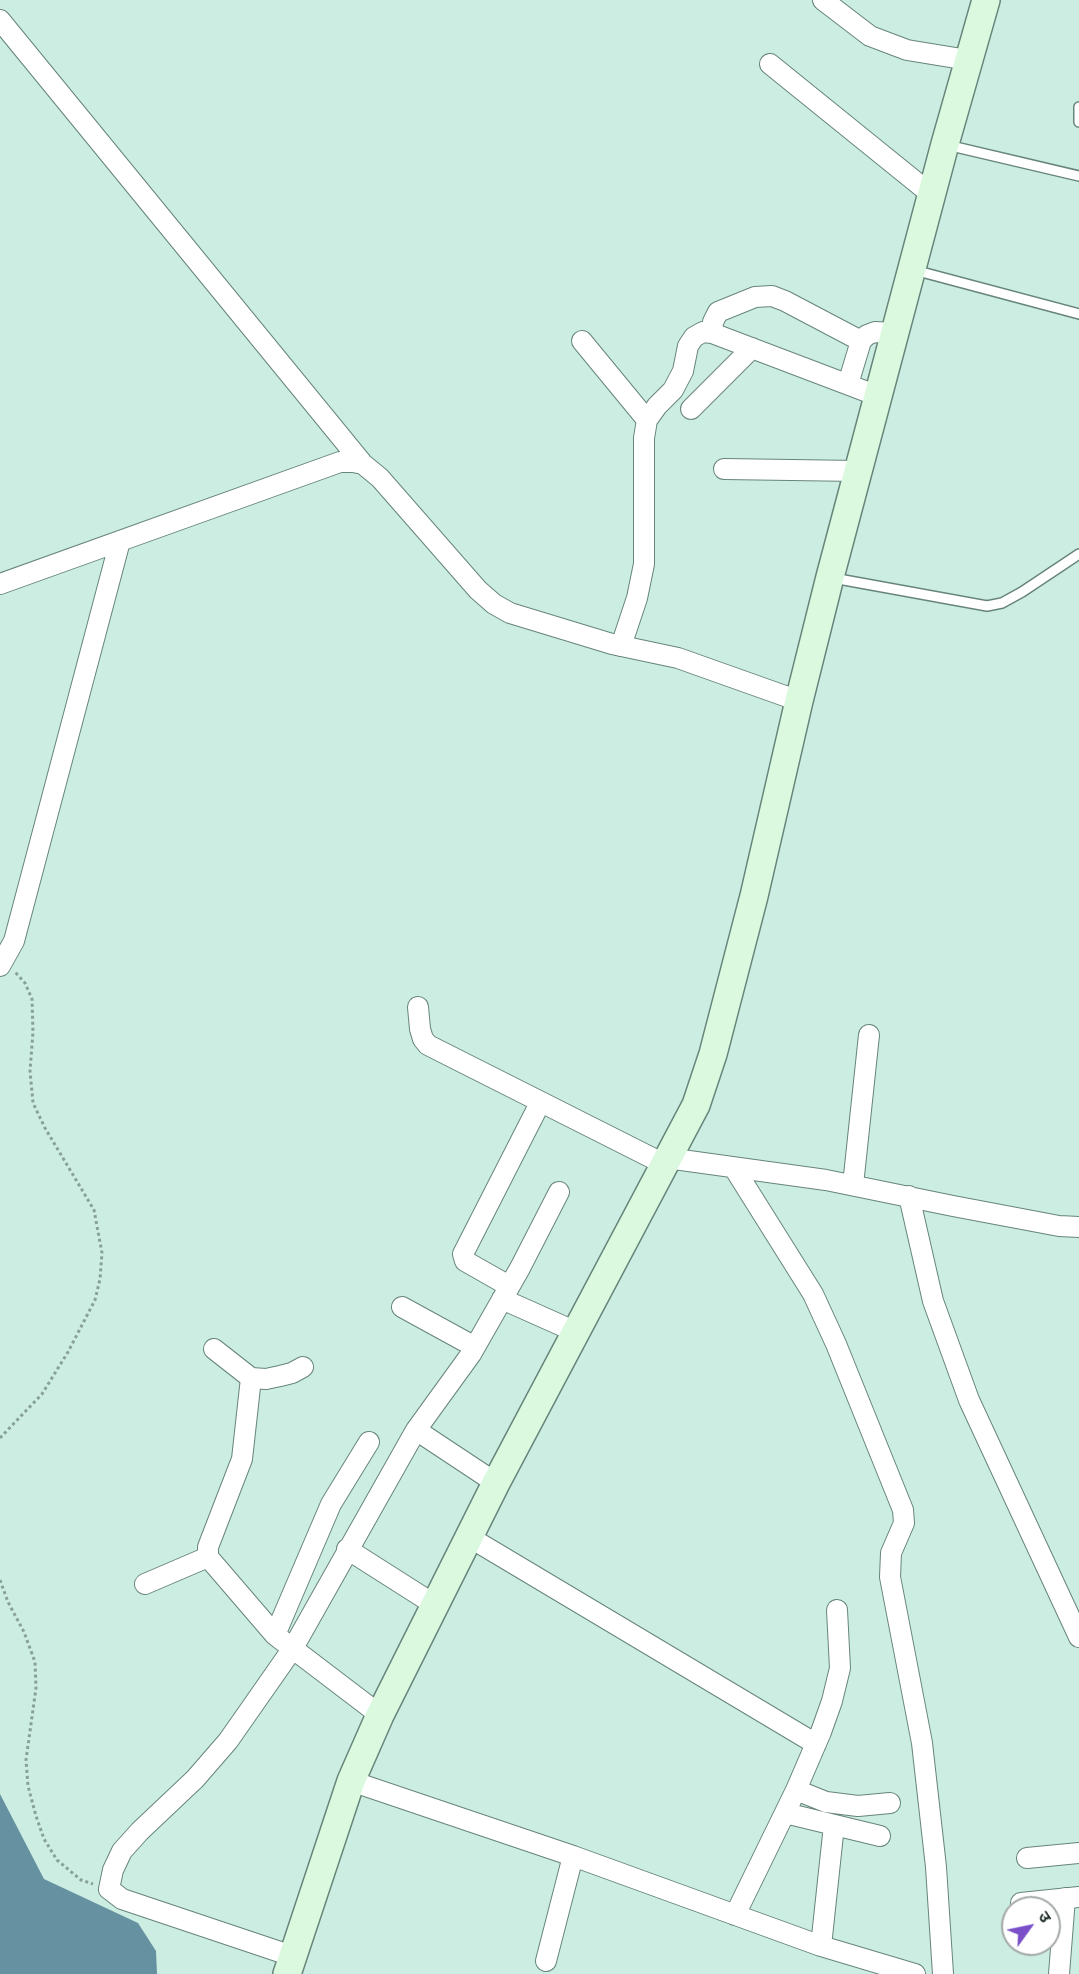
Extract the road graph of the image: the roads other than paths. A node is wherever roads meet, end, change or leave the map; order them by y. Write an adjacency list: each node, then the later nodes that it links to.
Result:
1 (823, 0): 4 (street)
2 (986, 0): 4 (main road)
3 (0, 20): 22 (street)
4 (968, 60): 8 (main road)
5 (770, 64): 10 (street)
6 (1079, 107): 7 (lane)
7 (1079, 122)
8 (945, 144): 9 (lane); 10 (main road)
9 (1079, 176)
10 (932, 195): 11 (main road)
11 (912, 270): 12 (lane); 14 (main road)
12 (1079, 314)
13 (712, 333): 16 (street); 17 (street); 21 (street)
14 (895, 333): 16 (street); 19 (main road)
15 (582, 341): 21 (street)
16 (861, 341): 18 (street)
17 (752, 348): 18 (street); 20 (street)
18 (848, 384): 19 (street)
19 (878, 396): 24 (main road)
20 (691, 409)
21 (647, 420): 29 (street)
22 (363, 464): 25 (street); 29 (street)
23 (724, 469): 24 (street)
24 (858, 471): 27 (main road)
25 (120, 541): 28 (street); 31 (street)
26 (1079, 554): 27 (lane)
27 (830, 577): 30 (main road)
28 (0, 584)
29 (621, 646): 30 (street)
30 (799, 701): 35 (main road)
31 (1, 965)
32 (418, 1007): 34 (street)
33 (869, 1035): 37 (street)
34 (540, 1103): 35 (street); 41 (street)
35 (665, 1161): 36 (street); 43 (main road)
36 (734, 1168): 37 (street); 77 (street)
37 (853, 1185): 39 (street)
38 (559, 1192): 41 (street)
39 (909, 1196): 40 (street); 58 (street)
40 (1079, 1227)
41 (506, 1293): 43 (street); 44 (street)
42 (402, 1307): 44 (street)
43 (576, 1332): 50 (main road)
44 (475, 1347): 48 (street)
45 (214, 1349): 47 (street)
46 (303, 1367): 47 (street)
47 (251, 1378): 53 (street)
48 (416, 1430): 50 (street); 52 (street)
49 (369, 1442): 57 (street)
50 (496, 1483): 51 (main road)
51 (469, 1537): 55 (main road); 61 (street)
52 (347, 1550): 55 (street); 59 (street)
53 (208, 1557): 54 (street); 57 (street)
54 (146, 1584)
55 (435, 1605): 60 (main road)
56 (837, 1610): 61 (street)
57 (275, 1635): 59 (street)
58 (1079, 1637)
59 (293, 1648): 60 (street); 75 (street)
60 (380, 1715): 62 (main road)
61 (816, 1744): 63 (street)
62 (351, 1781): 69 (street); 75 (main road)
63 (796, 1790): 64 (street); 65 (street)
64 (890, 1803)
65 (785, 1813): 66 (street); 72 (street)
66 (834, 1825): 67 (street); 73 (street)
67 (880, 1836)
68 (1079, 1853): 70 (street)
69 (573, 1856): 72 (street); 74 (street)
70 (1027, 1858)
71 (1072, 1898): 78 (street)
72 (735, 1915): 73 (street)
73 (821, 1946): 76 (street)
74 (546, 1961)
75 (290, 1965)
76 (915, 1974)
77 (943, 1974)
78 (1059, 1974)

